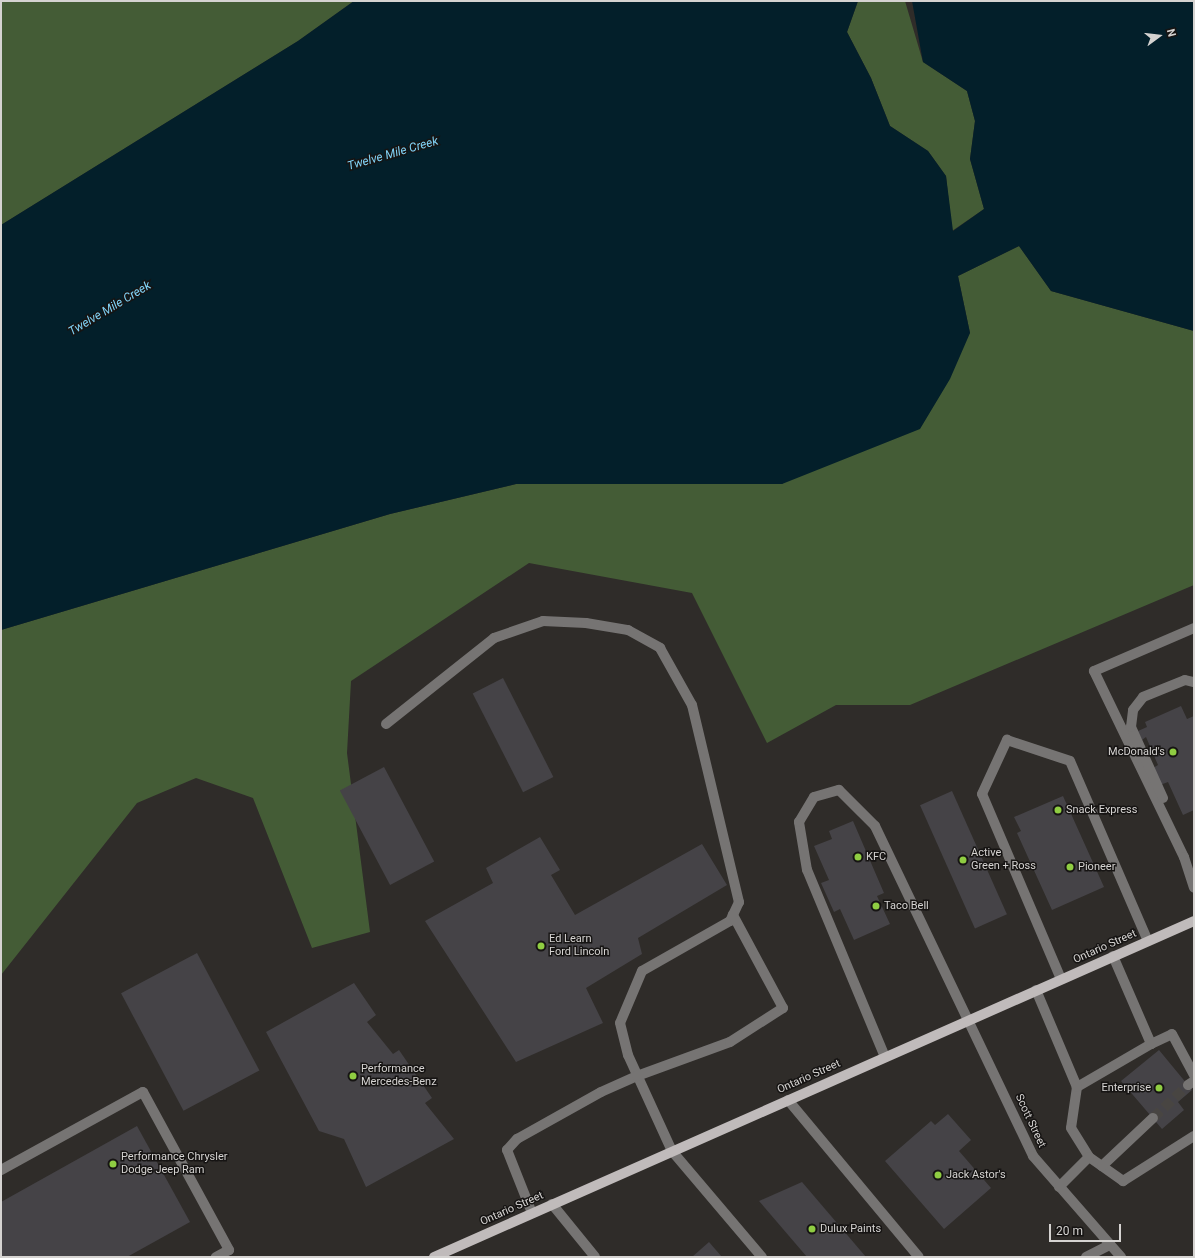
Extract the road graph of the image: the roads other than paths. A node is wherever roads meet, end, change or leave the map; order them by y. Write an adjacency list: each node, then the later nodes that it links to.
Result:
1 (1194, 628): 4 (street)
2 (1194, 682): 4 (street)
3 (386, 724): 6 (street)
4 (1169, 826): 5 (street)
5 (1194, 887)
6 (732, 915): 16 (street); 16 (street)
7 (1194, 921): 8 (main road, Ontario Street)
8 (1148, 941): 9 (main road, Ontario Street); 10 (street)
9 (1112, 956): 10 (main road, Ontario Street); 13 (street)
10 (1061, 979): 11 (main road, Ontario Street)
11 (1036, 990): 12 (main road, Ontario Street); 17 (street)
12 (969, 1019): 14 (main road, Ontario Street); 14 (street, Scott Street); 25 (street, Scott Street)
13 (1151, 1044): 15 (street); 17 (street)
14 (885, 1057): 18 (main road, Ontario Street)
15 (1194, 1075)
16 (638, 1076): 21 (street); 27 (street)
17 (1077, 1087): 22 (street)
18 (788, 1100): 21 (main road, Ontario Street); 33 (street)
19 (1153, 1118): 23 (street)
20 (1194, 1136): 23 (street)
21 (672, 1151): 26 (main road, Ontario Street); 32 (street)
22 (1089, 1157): 23 (street); 25 (street)
23 (1102, 1166)
24 (1, 1170): 29 (street)
25 (1060, 1187): 28 (street, Scott Street)
26 (552, 1204): 27 (main road, Ontario Street); 31 (street)
27 (532, 1213): 30 (main road, Ontario Street)
28 (1110, 1245): 34 (street); 35 (street, Scott Street)
29 (216, 1257)
30 (434, 1257)
31 (594, 1257)
32 (762, 1257)
33 (919, 1257)
34 (1086, 1257)
35 (1121, 1257)

